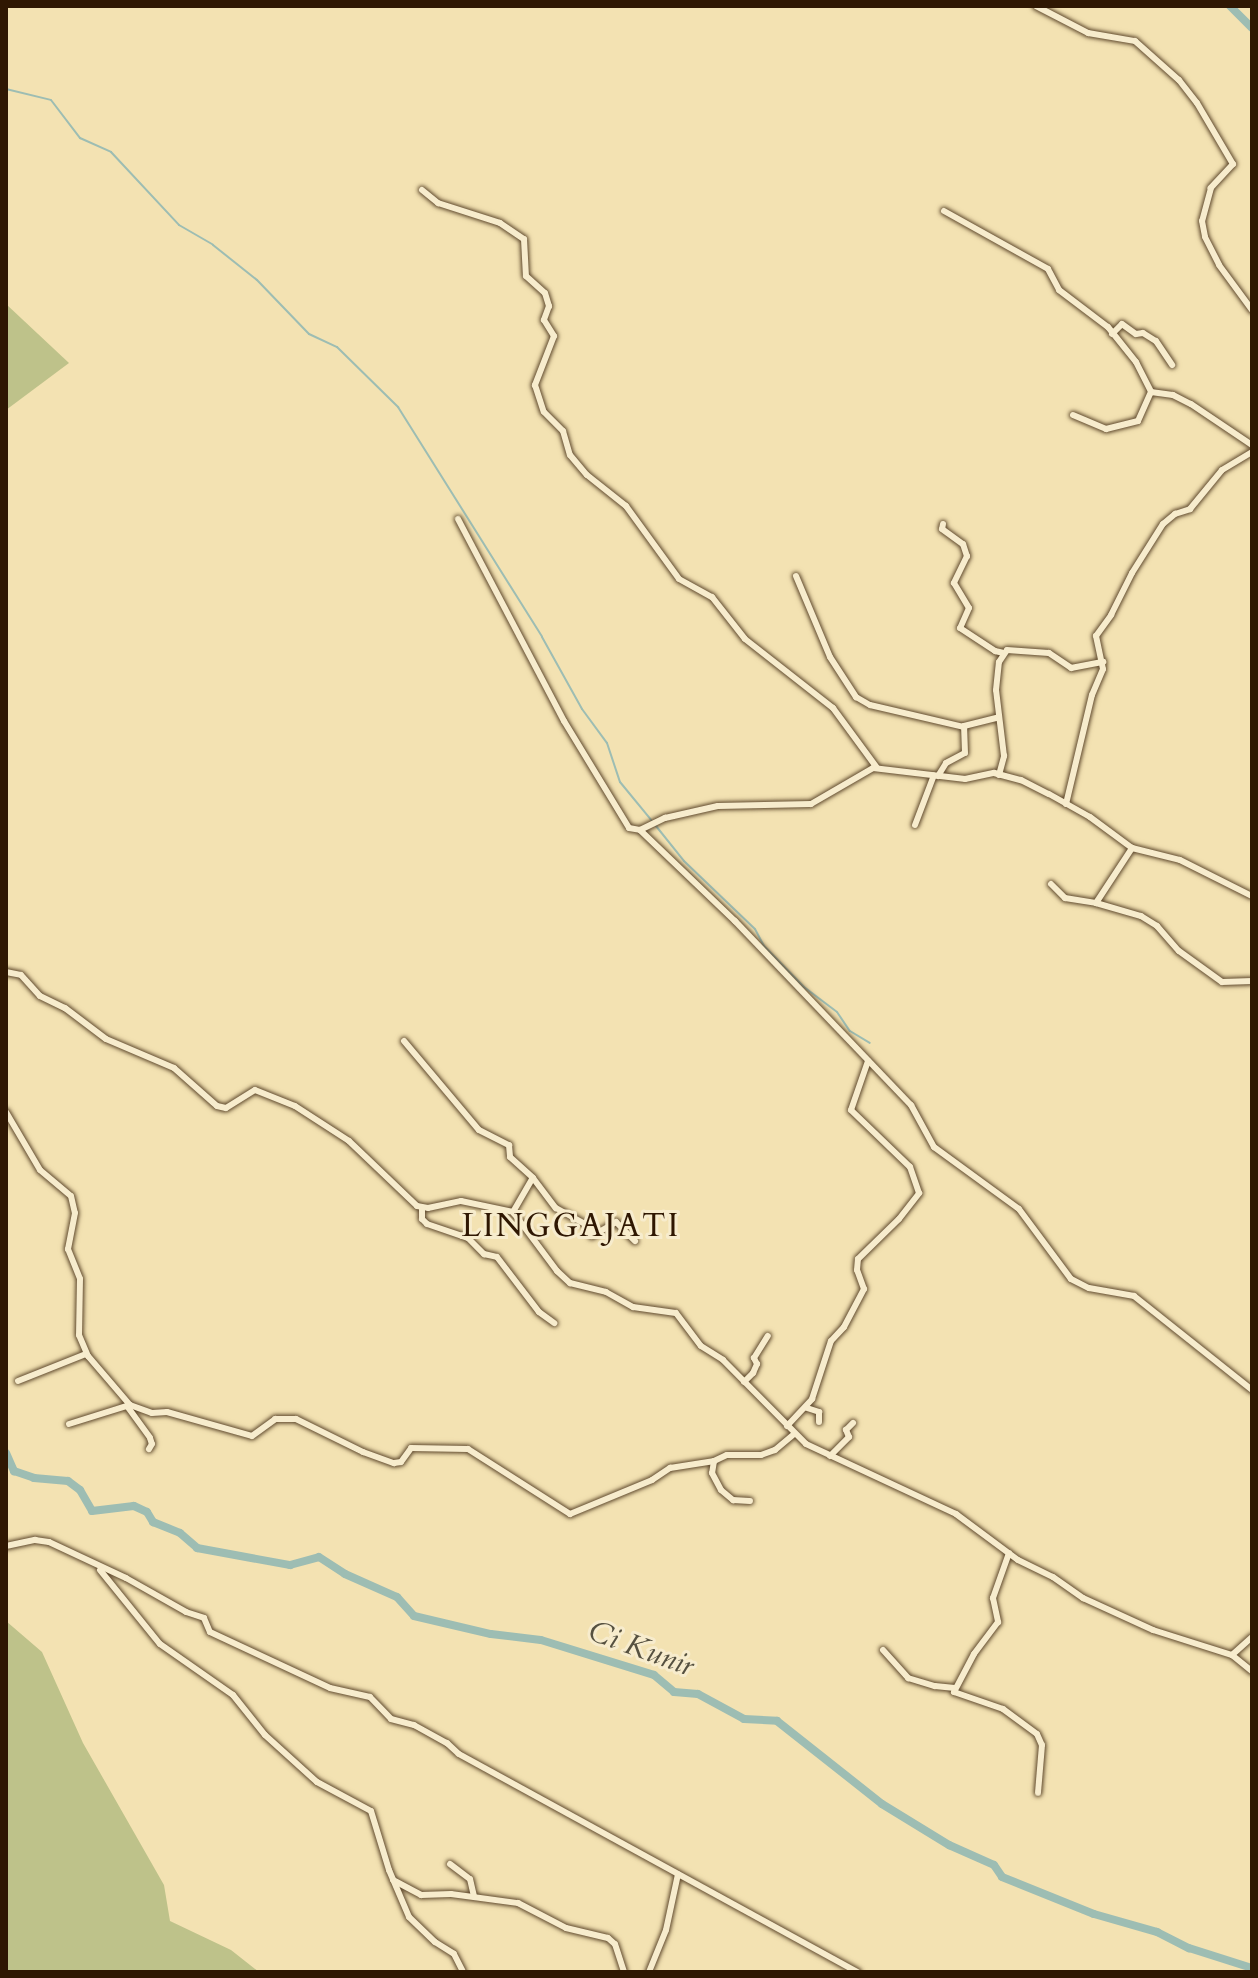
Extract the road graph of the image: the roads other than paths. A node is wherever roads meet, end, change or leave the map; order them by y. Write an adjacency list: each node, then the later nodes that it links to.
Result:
1 (1036, 6): 4 (street)
2 (422, 190): 18 (street)
3 (944, 211): 5 (street)
4 (1252, 310)
5 (1112, 334): 6 (street); 7 (street)
6 (1172, 365)
7 (1151, 392): 8 (street); 9 (street)
8 (1073, 415)
9 (1252, 445)
10 (1252, 452): 15 (street)
11 (458, 519): 23 (street)
12 (943, 524): 14 (street)
13 (796, 576): 17 (street)
14 (1004, 653): 15 (street); 16 (street)
15 (1103, 662): 21 (street)
16 (997, 718): 17 (street); 19 (street)
17 (964, 727): 20 (street)
18 (877, 768): 20 (street); 23 (street)
19 (999, 775): 20 (street); 21 (street)
20 (936, 776): 22 (street)
21 (1066, 804): 24 (street)
22 (915, 825)
23 (640, 830): 31 (street)
24 (1132, 848): 26 (street); 27 (street)
25 (1051, 884): 27 (street)
26 (1252, 896)
27 (1096, 903): 29 (street)
28 (6, 972): 34 (street)
29 (1252, 981)
30 (404, 1041): 33 (street)
31 (868, 1061): 42 (street); 44 (street)
32 (6, 1112): 39 (street)
33 (533, 1178): 35 (street); 36 (street)
34 (422, 1208): 35 (street); 37 (street)
35 (513, 1212): 41 (street)
36 (635, 1241)
37 (554, 1323)
38 (768, 1336): 41 (street)
39 (86, 1354): 40 (street); 43 (street)
40 (18, 1381)
41 (744, 1382): 48 (street)
42 (1252, 1390)
43 (129, 1405): 47 (street); 50 (street); 52 (street)
44 (807, 1408): 45 (street); 48 (street)
45 (819, 1422)
46 (853, 1423): 51 (street)
47 (69, 1424)
48 (787, 1426): 49 (street)
49 (793, 1435): 51 (street); 52 (street)
50 (149, 1449)
51 (830, 1456): 55 (street)
52 (714, 1461): 53 (street)
53 (750, 1501)
54 (6, 1546): 56 (street)
55 (1009, 1553): 59 (street); 61 (street)
56 (98, 1567): 64 (street); 65 (street)
57 (1252, 1637): 59 (street)
58 (883, 1650): 61 (street)
59 (1232, 1655): 60 (street)
60 (1252, 1671)
61 (955, 1688): 62 (street)
62 (1038, 1793)
63 (450, 1864): 68 (street)
64 (678, 1874): 71 (street); 72 (street)
65 (393, 1880): 66 (street); 67 (street)
66 (411, 1890): 67 (street); 68 (street)
67 (399, 1893): 69 (street)
68 (474, 1897): 70 (street)
69 (463, 1972)
70 (624, 1972)
71 (649, 1972)
72 (858, 1972)

